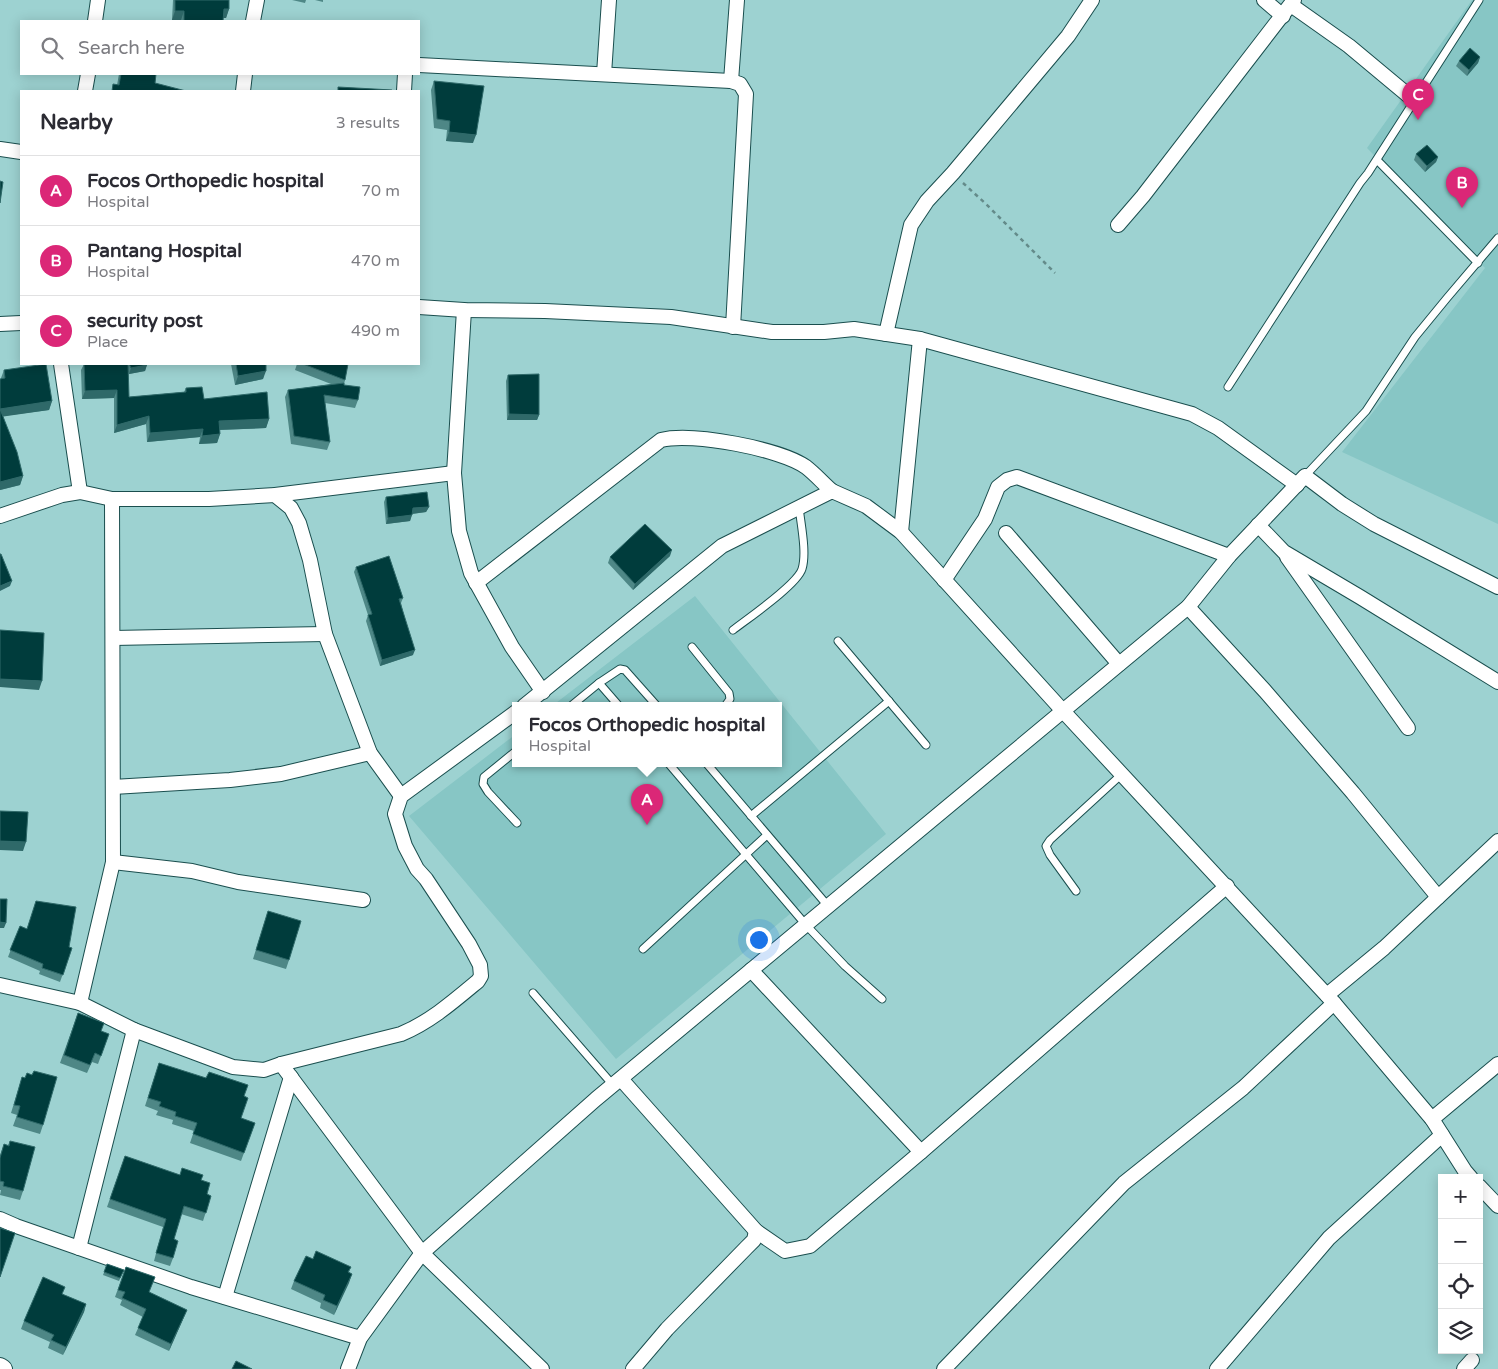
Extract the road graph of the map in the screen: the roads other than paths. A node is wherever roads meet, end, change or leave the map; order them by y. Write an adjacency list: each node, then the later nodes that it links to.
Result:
1 (98, 0): 9 (street)
2 (257, 0): 10 (street)
3 (609, 0): 12 (street)
4 (737, 0): 16 (street)
5 (1092, 0): 32 (street)
6 (1264, 0): 8 (street)
7 (1479, 0): 20 (lane)
8 (1289, 7): 20 (street); 24 (street)
9 (95, 20)
10 (254, 20)
11 (420, 65): 12 (street)
12 (604, 74): 16 (street)
13 (88, 75): 17 (street)
14 (245, 75): 18 (street)
15 (405, 75): 19 (street)
16 (731, 82): 31 (street)
17 (85, 90)
18 (243, 90)
19 (404, 90)
20 (1415, 101): 23 (lane)
21 (0, 149): 22 (street)
22 (20, 152)
23 (1377, 160): 26 (lane); 35 (lane)
24 (1118, 225)
25 (1498, 238): 26 (lane)
26 (1478, 263): 37 (lane)
27 (420, 307): 28 (street)
28 (464, 310): 31 (street); 36 (street)
29 (20, 323): 30 (street)
30 (0, 324)
31 (733, 327): 32 (street)
32 (886, 334): 33 (street)
33 (920, 339): 37 (street); 45 (street)
34 (61, 365): 39 (street)
35 (1228, 387)
36 (454, 473): 40 (street); 50 (street)
37 (1301, 480): 44 (street); 51 (street)
38 (832, 491): 42 (street); 45 (street); 50 (street)
39 (80, 492): 41 (street); 43 (street)
40 (275, 496): 41 (street); 54 (street)
41 (112, 499): 55 (street)
42 (799, 507): 53 (lane); 61 (street)
43 (0, 516)
44 (1258, 525): 47 (street); 48 (street)
45 (902, 532): 49 (street)
46 (1006, 533): 58 (street)
47 (1284, 552): 59 (street); 70 (street)
48 (1229, 556): 49 (street); 52 (street)
49 (944, 580): 68 (street)
50 (476, 583): 61 (street)
51 (1498, 587)
52 (1188, 607): 58 (street); 87 (street)
53 (733, 630)
54 (324, 634): 55 (street); 72 (street)
55 (112, 638): 77 (street)
56 (838, 641): 62 (lane)
57 (692, 648): 67 (lane)
58 (1119, 664): 68 (street)
59 (1498, 682)
60 (599, 683): 64 (lane); 65 (lane); 66 (lane)
61 (543, 692): 63 (street)
62 (889, 701): 71 (lane); 79 (lane)
63 (529, 702)
64 (576, 702)
65 (616, 702)
66 (654, 702)
67 (728, 702)
68 (1063, 711): 76 (street); 89 (street)
69 (512, 715): 78 (street)
70 (1408, 728)
71 (926, 745)
72 (370, 753): 77 (street); 78 (street)
73 (512, 754): 80 (lane)
74 (673, 767): 83 (lane)
75 (709, 767): 79 (lane)
76 (1122, 774): 85 (street); 86 (lane)
77 (113, 787): 84 (street)
78 (401, 796): 99 (street)
79 (751, 816): 81 (lane)
80 (516, 823)
81 (767, 835): 83 (lane); 89 (lane)
82 (1498, 841): 87 (street)
83 (746, 854): 90 (lane); 91 (lane)
84 (113, 862): 88 (street); 97 (street)
85 (1227, 886): 96 (street); 105 (street)
86 (1076, 891)
87 (1438, 897): 96 (street)
88 (363, 900)
89 (828, 906): 90 (street)
90 (806, 925): 92 (street); 95 (lane)
91 (643, 949)
92 (751, 970): 102 (street); 105 (street)
93 (0, 985): 97 (street)
94 (534, 994): 102 (lane)
95 (882, 999)
96 (1331, 999): 103 (street); 118 (street)
97 (80, 1003): 98 (street)
98 (134, 1030): 99 (street); 111 (street)
99 (281, 1064): 101 (street)
100 (1498, 1064): 103 (street)
101 (291, 1078): 112 (street); 113 (street)
102 (617, 1082): 110 (street); 112 (street)
103 (1432, 1119): 104 (street)
104 (1442, 1135): 106 (street); 119 (street)
105 (921, 1152): 110 (street)
106 (1468, 1174)
107 (1483, 1190): 108 (street)
108 (1498, 1206)
109 (0, 1219): 111 (street)
110 (756, 1232): 117 (street)
111 (79, 1248): 113 (street)
112 (422, 1253): 114 (street); 116 (street)
113 (225, 1297): 114 (street)
114 (360, 1338): 115 (street)
115 (348, 1369)
116 (542, 1369)
117 (633, 1369)
118 (944, 1369)
119 (1217, 1369)

